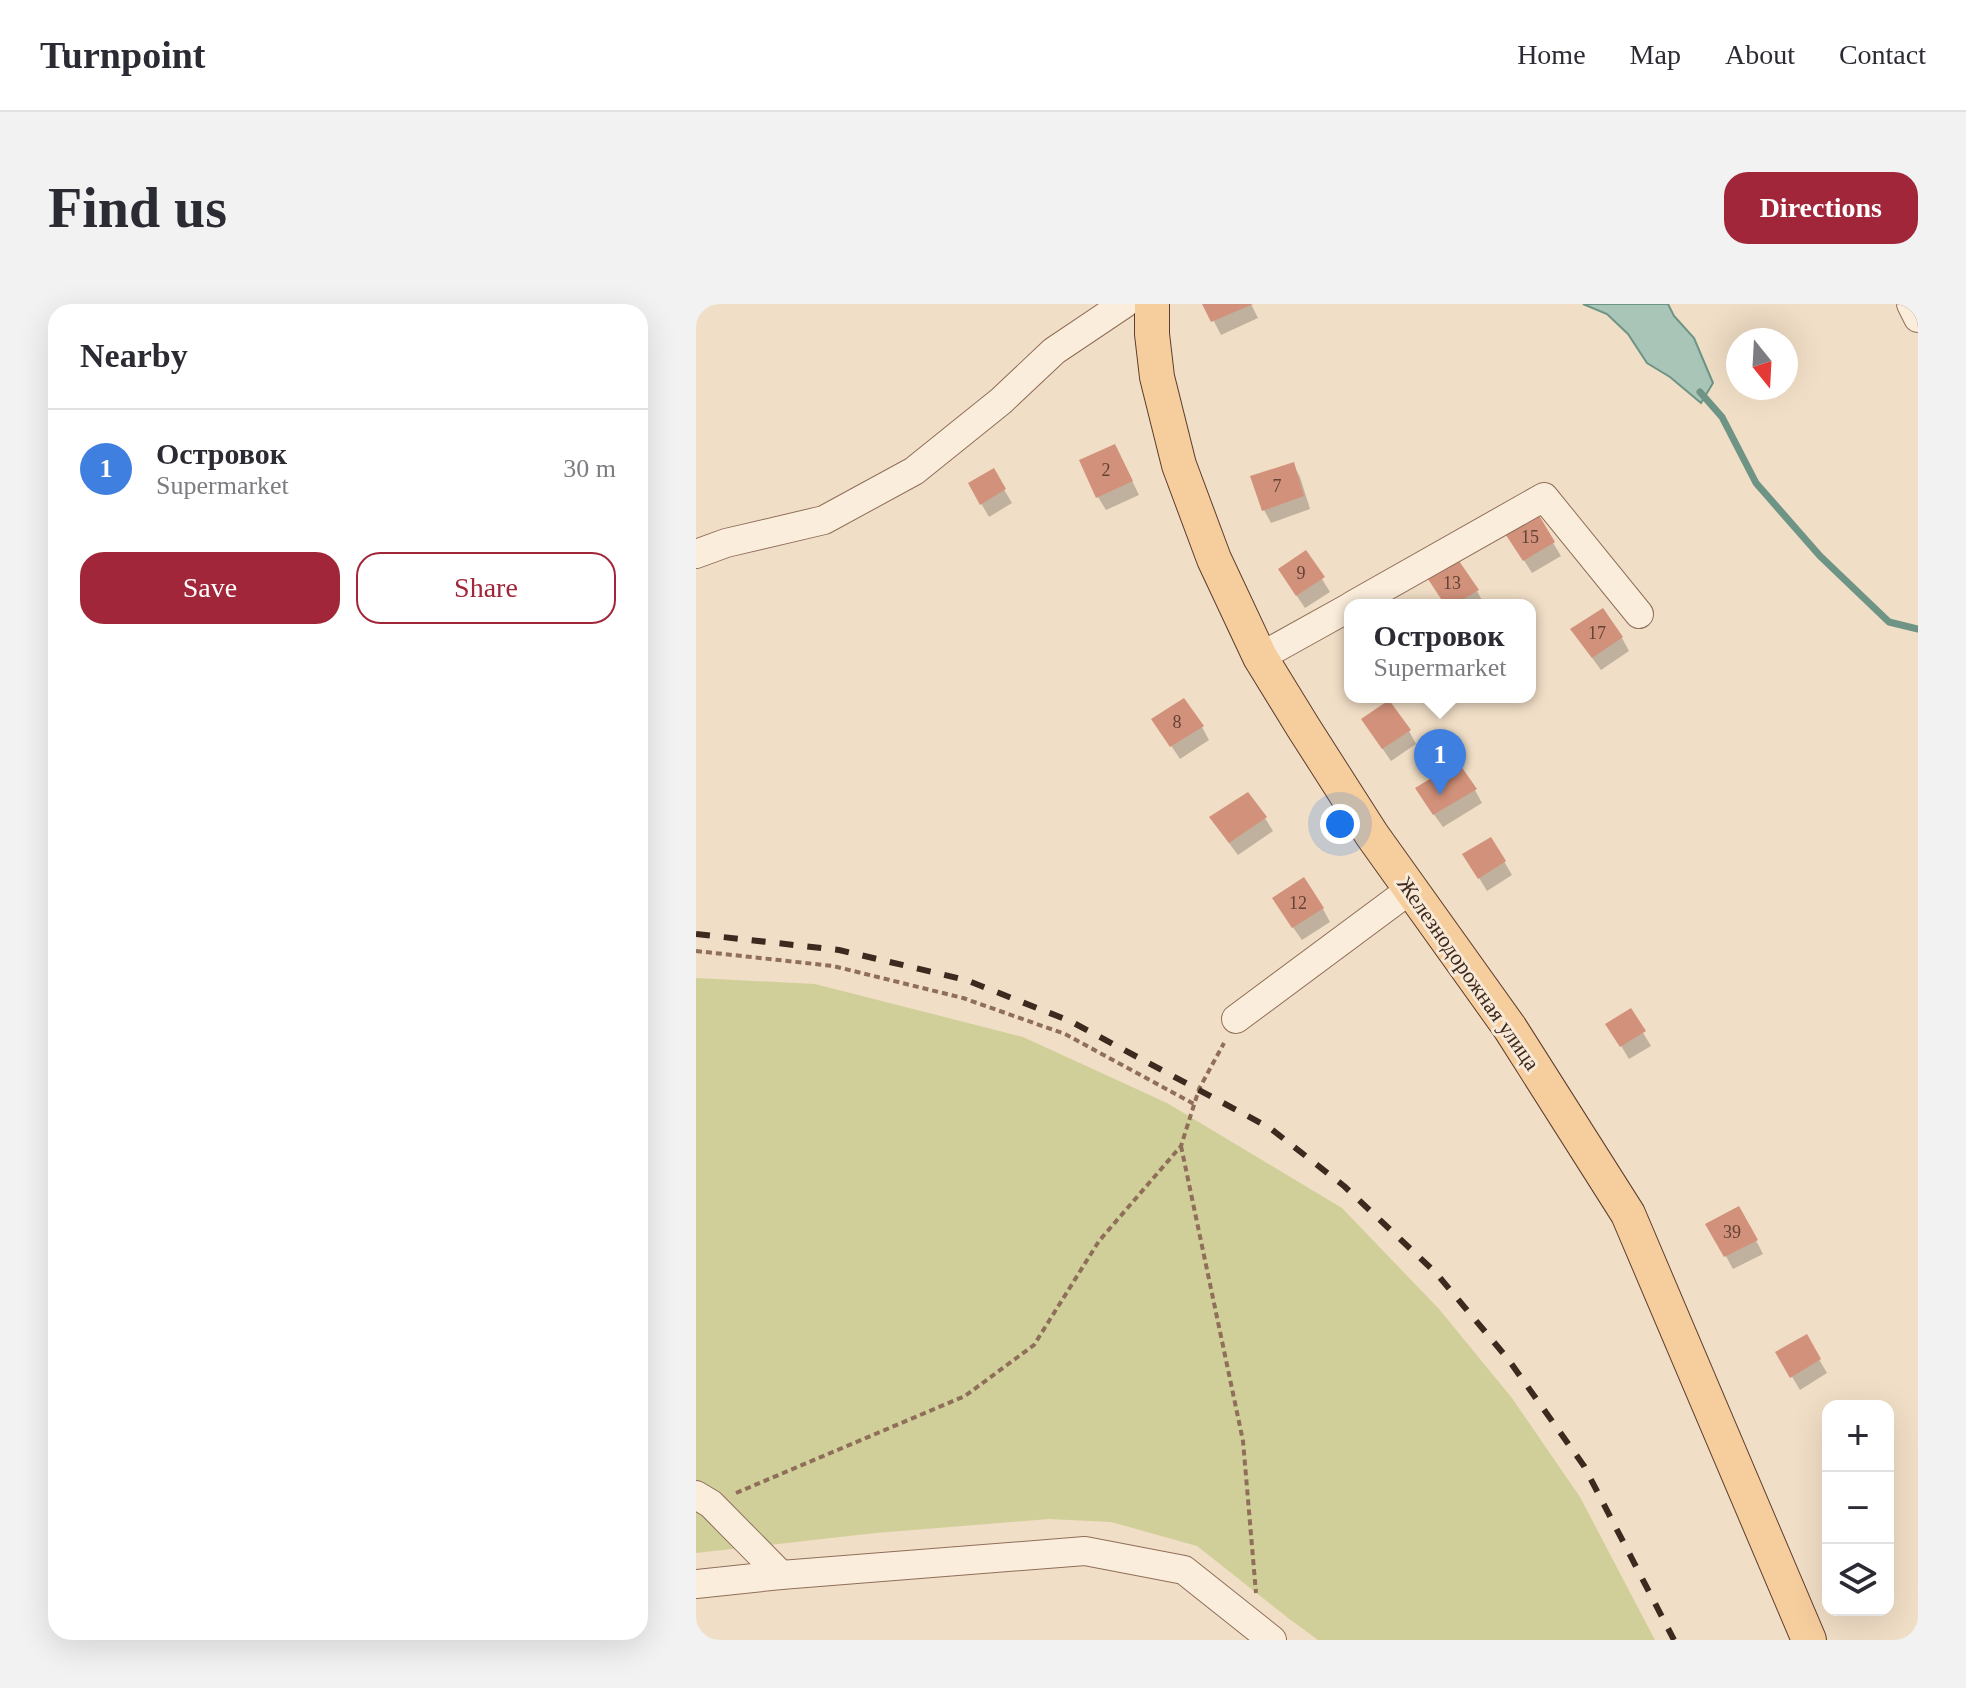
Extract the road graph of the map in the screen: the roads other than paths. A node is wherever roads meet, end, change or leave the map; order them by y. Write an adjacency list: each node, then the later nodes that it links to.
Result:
1 (1124, 304): 5 (street)
2 (1152, 304): 9 (main road, Железнодорожная улица)
3 (1911, 304): 4 (street)
4 (1918, 318)
5 (696, 554)
6 (1363, 599): 8 (street)
7 (1344, 610): 9 (street)
8 (1639, 614)
9 (1260, 657): 10 (main road, Железнодорожная улица)
10 (1411, 889): 11 (street); 16 (main road, Железнодорожная улица)
11 (1236, 1019)
12 (704, 1499): 13 (street)
13 (781, 1575): 14 (street); 15 (street)
14 (696, 1584)
15 (1266, 1636)
16 (1809, 1640)

